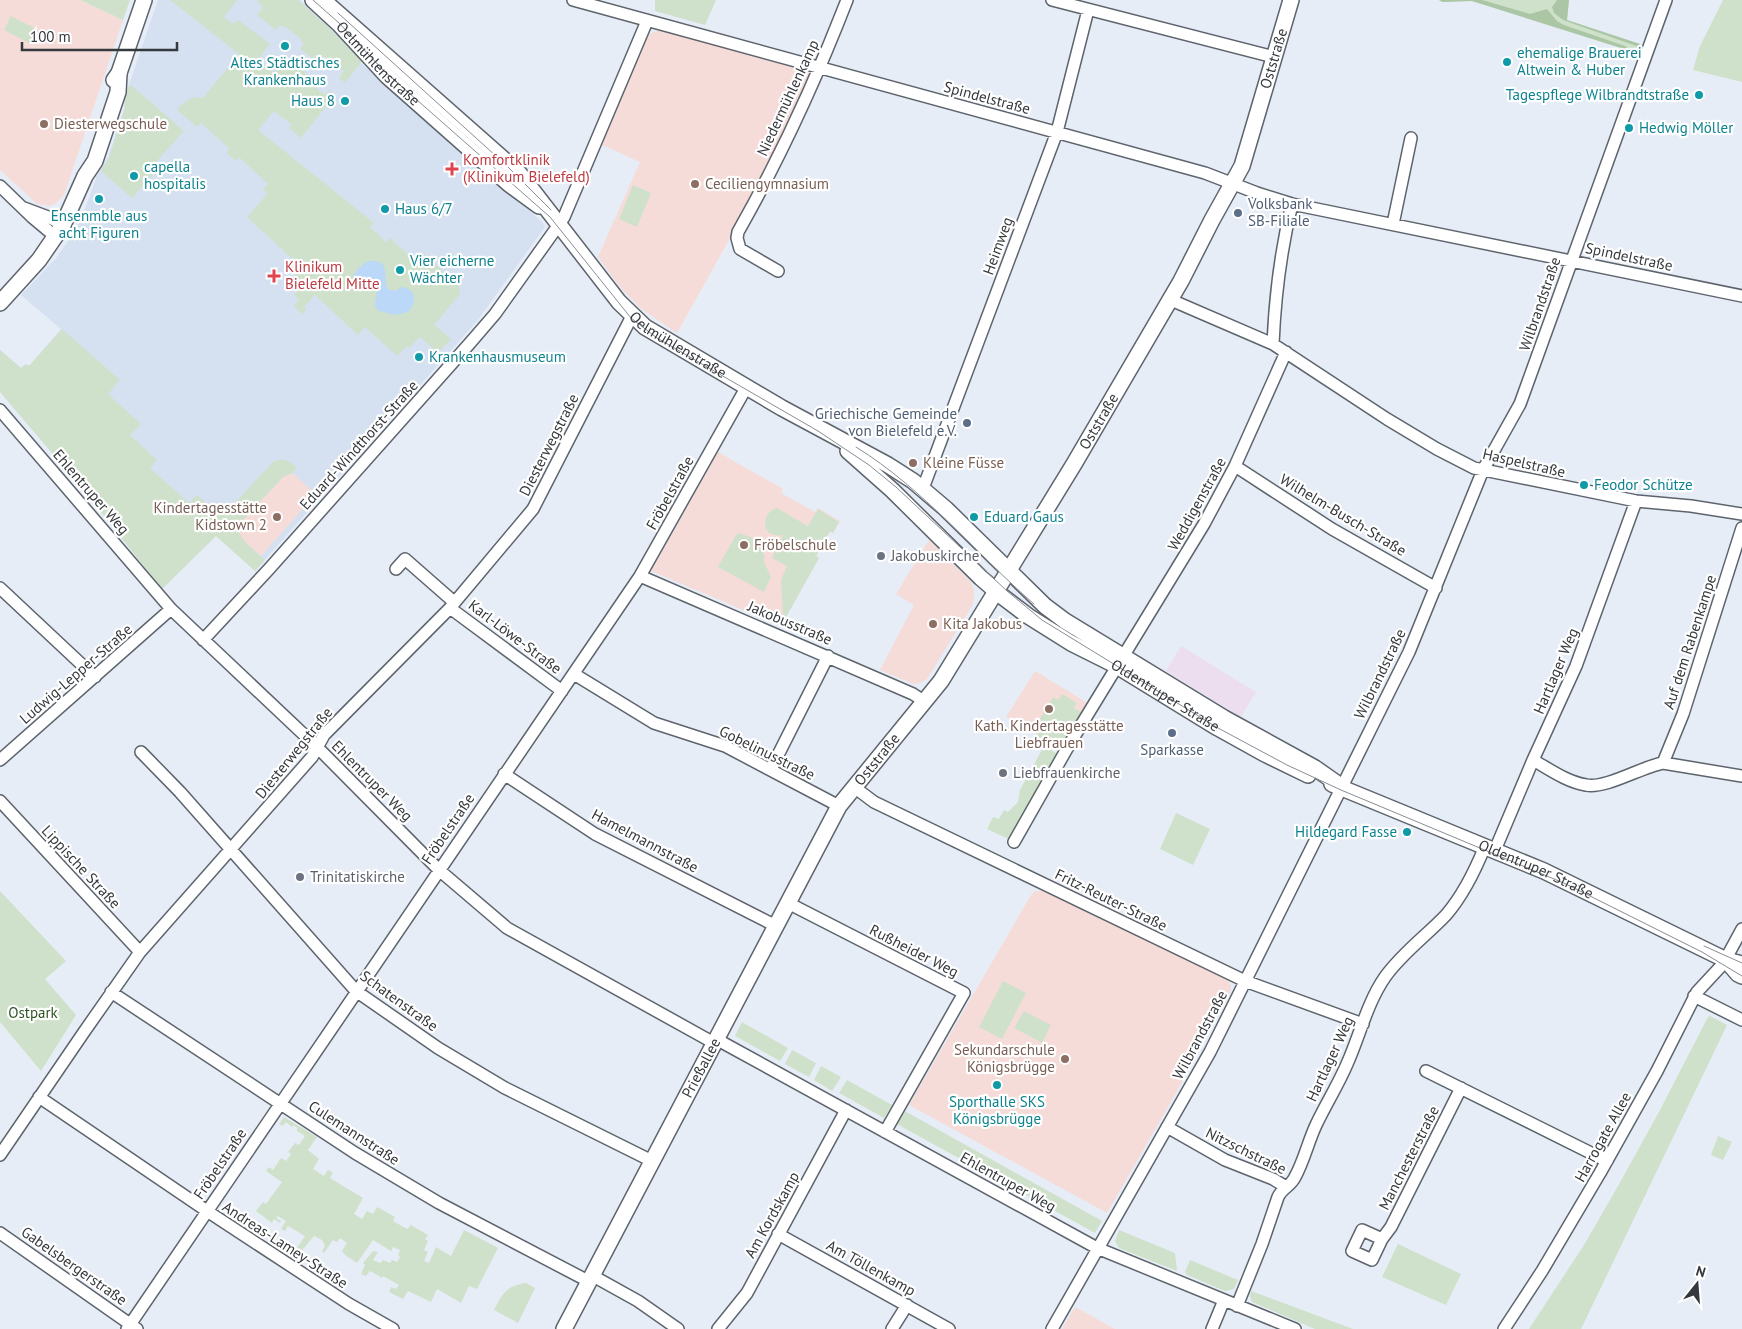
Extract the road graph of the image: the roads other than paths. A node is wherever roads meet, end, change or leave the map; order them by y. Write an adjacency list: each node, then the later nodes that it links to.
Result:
1 (144, 0): 20 (street)
2 (313, 0): 18 (street, Oelmühlenstraße)
3 (324, 0): 18 (street, Oelmühlenstraße)
4 (573, 0): 10 (street, Spindelstraße)
5 (847, 0): 12 (street, Niedermühlenkamp)
6 (1052, 0): 9 (street)
7 (1291, 0): 11 (street, Oststraße)
8 (1666, 0): 21 (street, Wilbrandstraße)
9 (1088, 10): 11 (street); 13 (street, Heimweg)
10 (647, 21): 12 (street, Spindelstraße); 18 (street, Eduard-Windthorst-Straße)
11 (1274, 57): 15 (street, Oststraße)
12 (821, 68): 13 (street, Spindelstraße); 22 (street, Niedermühlenkamp)
13 (1057, 132): 15 (street, Spindelstraße); 34 (street, Heimweg)
14 (1411, 138): 19 (street)
15 (1233, 184): 17 (street, Spindelstraße); 24 (street, Oststraße)
16 (0, 186): 20 (street)
17 (1292, 204): 19 (street, Spindelstraße); 27 (street)
18 (559, 224): 26 (street, Oelmühlenstraße); 46 (street, Eduard-Windthorst-Straße)
19 (1393, 224): 21 (street, Spindelstraße)
20 (60, 231): 25 (street)
21 (1571, 260): 23 (street, Spindelstraße); 33 (street, Wilbrandstraße)
22 (778, 271)
23 (1742, 296)
24 (1171, 300): 27 (street, Haspelstraße); 39 (street, Oststraße)
25 (0, 303)
26 (632, 316): 29 (street, Oelmühlenstraße); 44 (street, Diesterwegstraße)
27 (1273, 344): 28 (street, Haspelstraße)
28 (1286, 352): 32 (street, Weddigenstraße); 33 (street, Haspelstraße)
29 (746, 388): 31 (street, Oelmühlenstraße); 40 (street, Fröbelstraße)
30 (0, 410): 45 (street, Ehlentruper Weg)
31 (826, 433): 34 (street, Oelmühlenstraße); 43 (street, Oelmühlenstraße)
32 (1235, 466): 42 (street, Wilhelm-Busch-Straße); 48 (street, Weddigenstraße)
33 (1483, 470): 35 (street, Haspelstraße); 42 (street, Wilbrandstraße)
34 (922, 488): 39 (street, Oelmühlenstraße)
35 (1636, 501): 36 (street, Haspelstraße); 56 (street, Hartlager Weg)
36 (1742, 514)
37 (1742, 528): 57 (street, Auf dem Rabenkampe)
38 (396, 569): 44 (street, Karl-Löwe-Straße)
39 (1009, 571): 43 (street, Oststraße); 48 (street, Oldentruper Straße)
40 (640, 576): 47 (street, Jakobusstraße); 49 (street, Fröbelstraße)
41 (0, 588): 50 (street)
42 (1436, 588): 62 (street, Wilbrandstraße)
43 (996, 591): 48 (street, Oldentruper Straße); 52 (street, Oststraße)
44 (452, 605): 51 (street, Karl-Löwe-Straße); 53 (street, Diesterwegstraße)
45 (170, 609): 46 (street, Ehlentruper Weg); 50 (street, Ludwig-Lepper-Straße)
46 (203, 640): 53 (street, Ehlentruper Weg)
47 (828, 656): 52 (street, Jakobusstraße); 58 (street)
48 (1120, 662): 62 (street, Oldentruper Straße); 65 (street, Weddigenstraße)
49 (574, 674): 51 (street, Fröbelstraße); 58 (street, Gobelinusstraße)
50 (95, 677): 55 (street, Ludwig-Lepper-Straße)
51 (562, 691): 59 (street, Fröbelstraße)
52 (925, 702): 61 (street, Oststraße)
53 (317, 747): 67 (street, Diesterwegstraße); 68 (street, Ehlentruper Weg)
54 (141, 752): 67 (street, Schatenstraße)
55 (0, 760)
56 (1533, 760): 57 (street); 66 (street, Hartlager Weg)
57 (1663, 763): 60 (street)
58 (771, 769): 64 (street, Gobelinusstraße)
59 (504, 774): 68 (street, Fröbelstraße); 70 (street, Hamelmannstraße)
60 (1742, 776)
61 (854, 787): 64 (street, Oststraße); 76 (street, Fritz-Reuter-Straße)
62 (1342, 787): 66 (street, Oldentruper Straße); 76 (street, Wilbrandstraße)
63 (0, 801): 72 (street, Lippische Straße)
64 (839, 806): 69 (street, Prießallee)
65 (1014, 842)
66 (1490, 848): 73 (street, Oldentruper Straße); 81 (street, Hartlager Weg)
67 (231, 851): 72 (street, Diesterwegstraße); 77 (street, Schatenstraße)
68 (439, 870): 77 (street, Fröbelstraße); 82 (street, Ehlentruper Weg)
69 (788, 903): 70 (street, Prießallee); 89 (street, Rußheider Weg)
70 (776, 926): 82 (street, Prießallee)
71 (1742, 929): 73 (street, Harrogate Allee)
72 (140, 952): 78 (street, Diesterwegstraße)
73 (1726, 960): 74 (street, Oldentruper Straße); 75 (street, Oldentruper Straße); 79 (street, Harrogate Allee)
74 (1742, 964)
75 (1742, 976)
76 (1245, 981): 81 (street, Fritz-Reuter-Straße); 88 (street, Wilbrandstraße)
77 (356, 991): 86 (street, Fröbelstraße); 91 (street, Schatenstraße)
78 (111, 992): 85 (street, Diesterwegstraße); 86 (street, Culemannstraße)
79 (1694, 996): 80 (street); 92 (street, Harrogate Allee)
80 (1742, 1020)
81 (1363, 1024): 93 (street, Hartlager Weg)
82 (715, 1041): 87 (street, Ehlentruper Weg); 91 (street, Prießallee)
83 (1426, 1071): 84 (street)
84 (1461, 1088): 92 (street); 97 (street, Manchesterstraße)
85 (39, 1097): 90 (street, Diesterwegstraße); 94 (street, Andreas-Lamey-Straße)
86 (280, 1103): 94 (street, Fröbelstraße); 99 (street, Culemannstraße)
87 (846, 1110): 89 (street, Ehlentruper Weg); 96 (street, Am Kordskamp)
88 (1167, 1127): 93 (street, Nitzschstraße); 98 (street, Wilbrandstraße)
89 (885, 1132): 98 (street, Ehlentruper Weg)
90 (1, 1150)
91 (652, 1161): 99 (street, Prießallee)
92 (1607, 1161): 113 (street, Harrogate Allee)
93 (1286, 1187): 102 (street, Hartlager Weg)
94 (207, 1211): 103 (street, Fröbelstraße); 104 (street, Andreas-Lamey-Straße)
95 (0, 1233): 103 (street, Gabelsbergerstraße)
96 (778, 1234): 101 (street, Am Töllenkamp); 107 (street, Am Kordskamp)
97 (1382, 1239)
98 (1097, 1248): 100 (street, Ehlentruper Weg); 110 (street, Wilbrandstraße)
99 (591, 1279): 105 (street, Prießallee); 106 (street, Culemannstraße)
100 (1224, 1300): 102 (street, Ehlentruper Weg); 111 (street)
101 (906, 1305): 108 (street); 109 (street, Am Töllenkamp)
102 (1238, 1306): 112 (street, Ehlentruper Weg)
103 (132, 1327)
104 (393, 1329)
105 (564, 1329)
106 (678, 1329)
107 (718, 1329)
108 (892, 1329)
109 (949, 1329)
110 (1052, 1329)
111 (1212, 1329)
112 (1295, 1329)
113 (1504, 1329)

